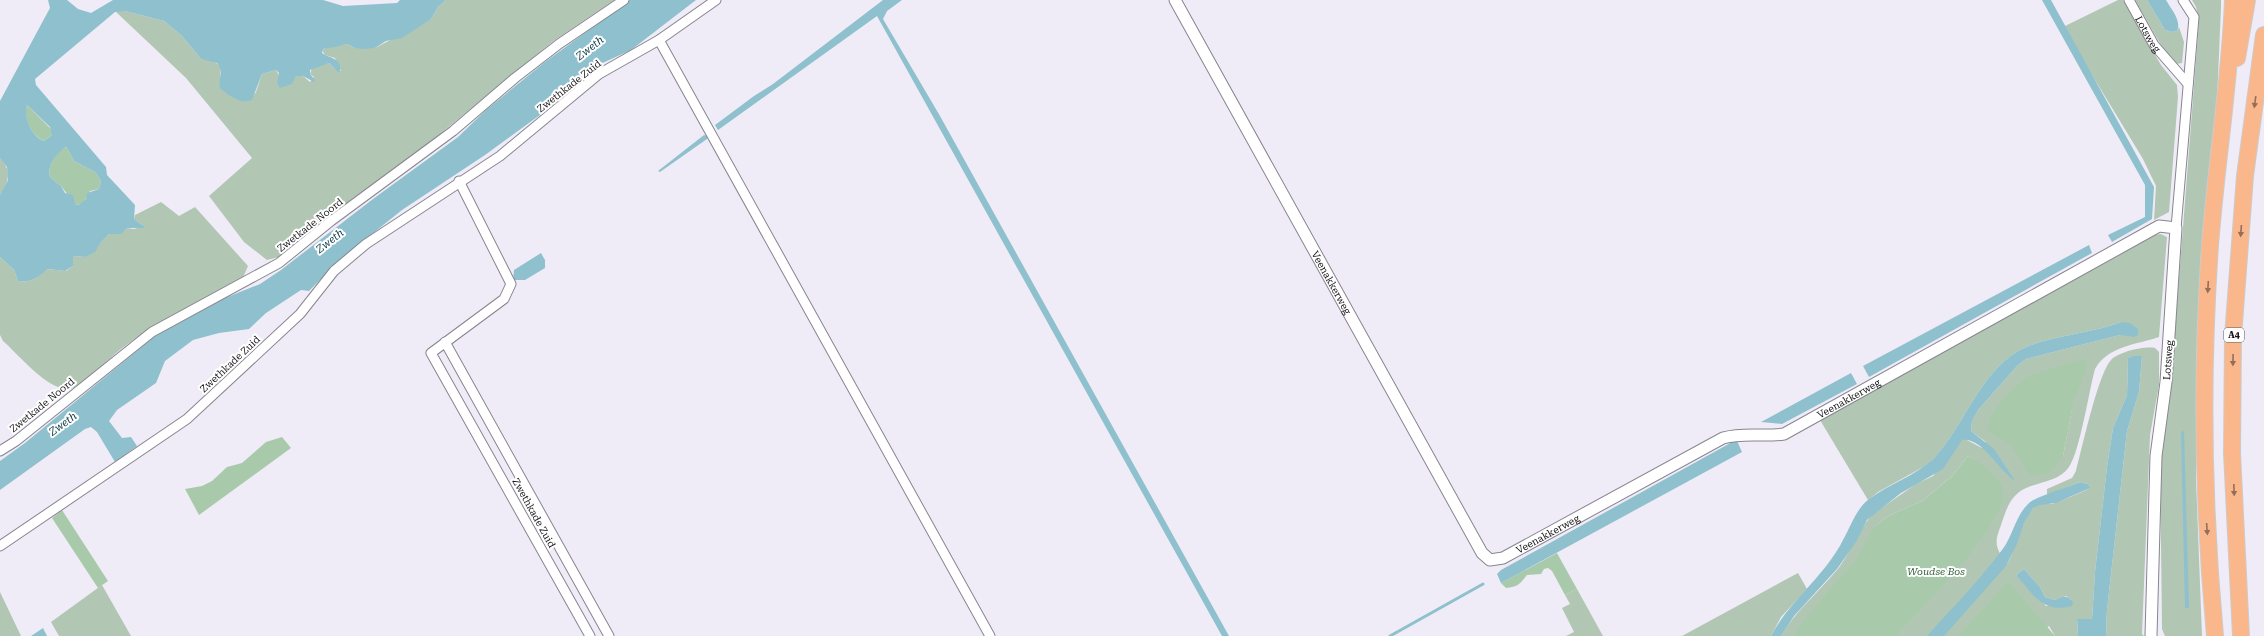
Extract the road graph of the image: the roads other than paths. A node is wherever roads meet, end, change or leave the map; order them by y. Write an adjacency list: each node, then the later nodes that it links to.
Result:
1 (624, 0): 15 (street, Zwetkade Noord)
2 (716, 0): 9 (street, Zwethkade Zuid)
3 (1175, 0): 13 (street, Veenakkerweg)
4 (2129, 0): 10 (street, Lotsweg)
5 (2183, 0): 10 (street, Lotsweg)
6 (2233, 0): 11 (highway)
7 (2247, 0): 11 (highway)
8 (2264, 35): 22 (highway, A4, one-way to 22)
9 (659, 40): 12 (street, Zwethkade Zuid); 19 (street)
10 (2188, 84): 13 (street, Lotsweg)
11 (2215, 179): 21 (highway, one-way to 21)
12 (459, 181): 14 (street, Zwethkade Zuid); 16 (street, Zwethkade Zuid)
13 (2176, 228): 20 (street, Lotsweg)
14 (445, 342): 17 (street, Zwethkade Zuid); 18 (street, Zwethkade Zuid)
15 (0, 451)
16 (0, 546)
17 (590, 636)
18 (608, 636)
19 (990, 636)
20 (2151, 636)
21 (2215, 636)
22 (2241, 636)

